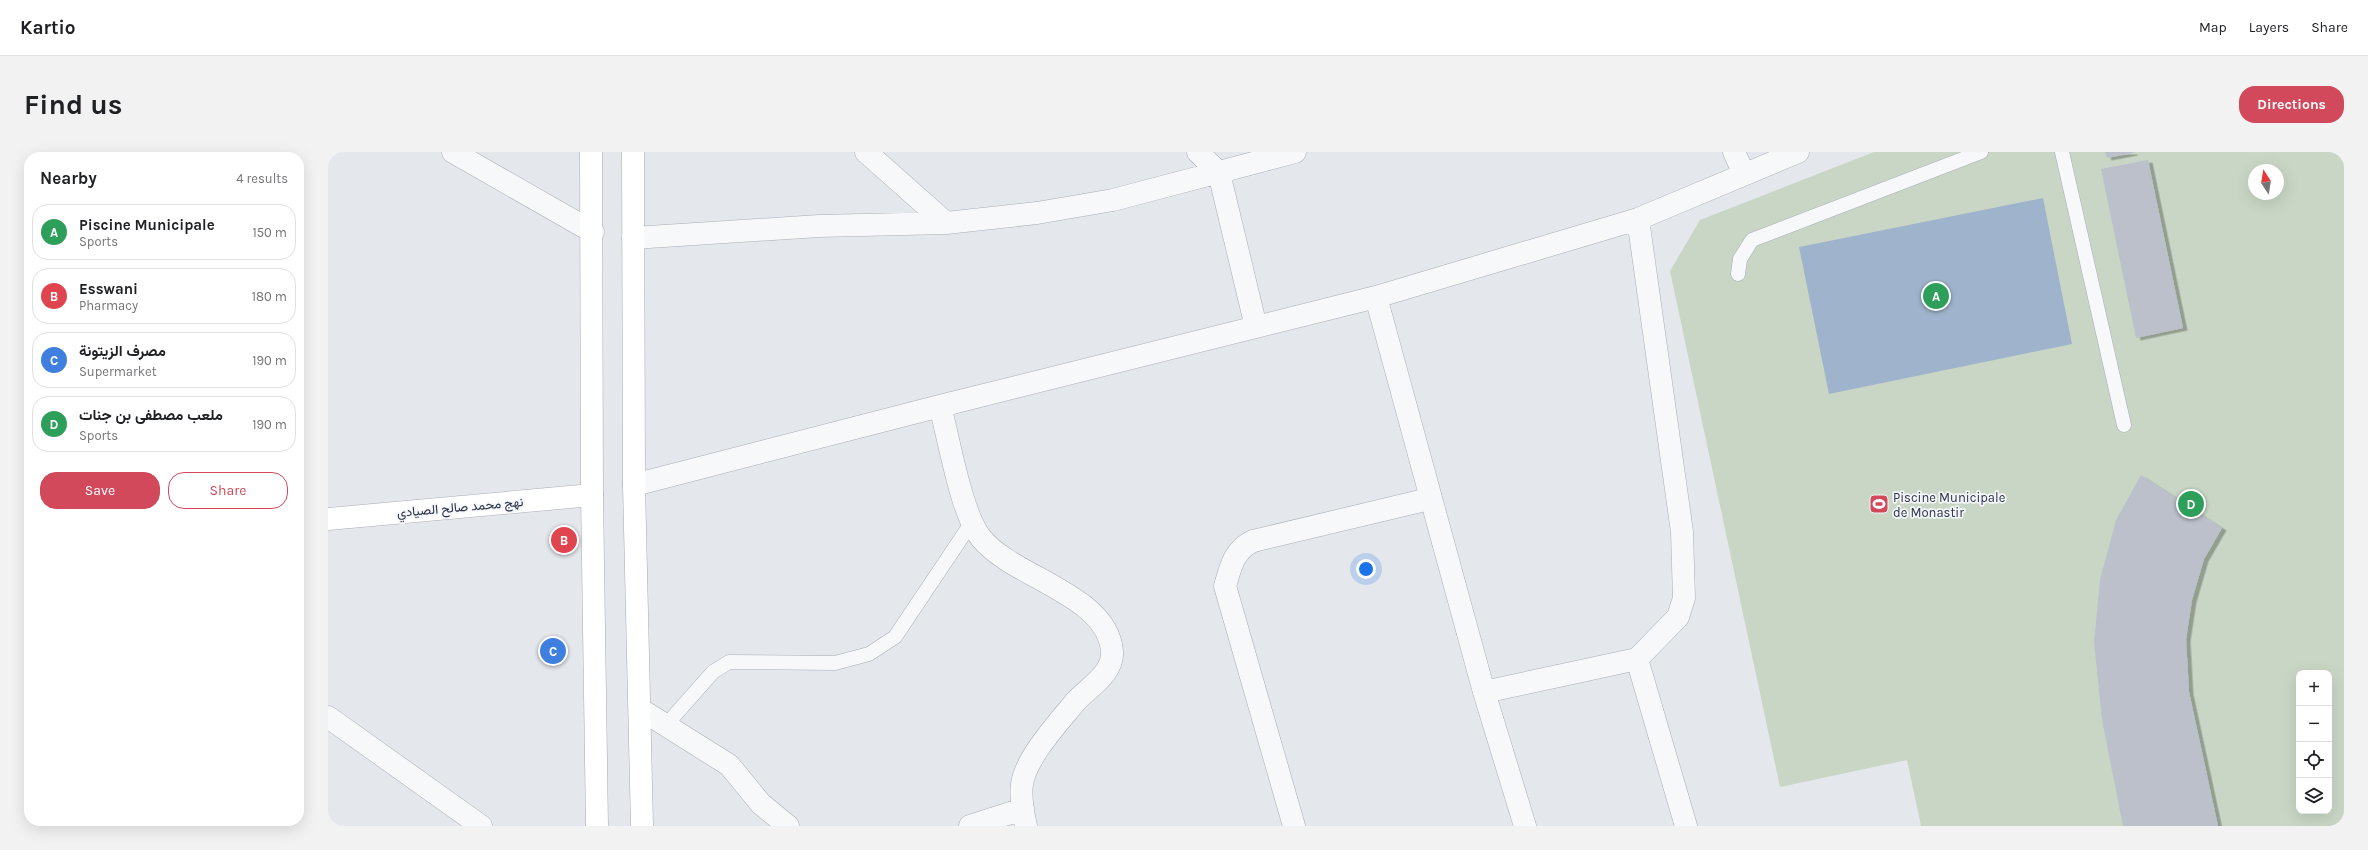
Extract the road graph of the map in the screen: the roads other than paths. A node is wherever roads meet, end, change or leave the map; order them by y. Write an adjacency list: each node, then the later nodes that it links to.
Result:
1 (453, 152): 15 (street)
2 (591, 152): 15 (main road)
3 (633, 152): 16 (main road)
4 (866, 152): 14 (street)
5 (1198, 152): 11 (street)
6 (1295, 152): 11 (street)
7 (1734, 152): 12 (street)
8 (1798, 152): 12 (street)
9 (1981, 152): 17 (lane)
10 (2062, 152): 21 (lane)
11 (1219, 173): 14 (street); 19 (street)
12 (1744, 174): 13 (street)
13 (1638, 219): 18 (street); 27 (street)
14 (946, 223): 16 (street)
15 (593, 232): 23 (main road)
16 (633, 238): 22 (main road)
17 (1738, 274)
18 (1376, 297): 19 (street); 24 (street)
19 (1256, 327): 20 (street)
20 (940, 406): 22 (street); 26 (street)
21 (2124, 425)
22 (634, 485): 29 (main road)
23 (592, 495): 25 (main road, نهج محمد صالح الصيادي); 34 (main road)
24 (1430, 499): 28 (street); 38 (street)
25 (328, 519)
26 (972, 522): 31 (lane); 32 (street)
27 (1637, 659): 28 (street); 40 (street)
28 (1484, 692): 39 (street)
29 (640, 709): 31 (street); 35 (main road)
30 (328, 717): 33 (street)
31 (666, 725): 36 (street)
32 (1025, 818): 37 (street)
33 (481, 826)
34 (597, 826)
35 (642, 826)
36 (788, 826)
37 (970, 826)
38 (1294, 826)
39 (1525, 826)
40 (1686, 826)

